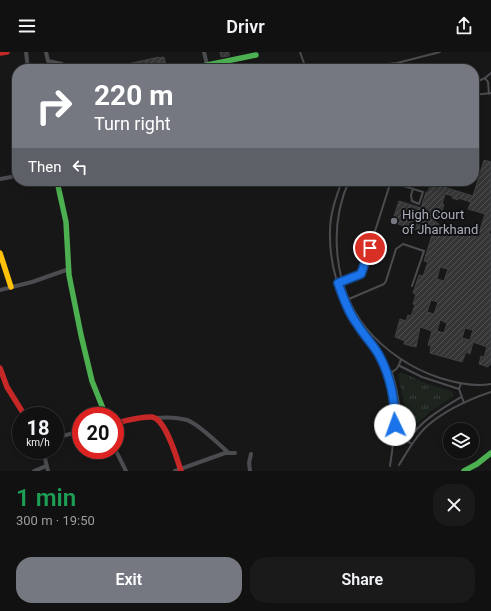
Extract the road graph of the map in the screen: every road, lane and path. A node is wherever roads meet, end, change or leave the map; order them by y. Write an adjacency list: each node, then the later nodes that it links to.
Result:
1 (7, 52): 7 (street)
2 (26, 52): 9 (street)
3 (46, 52): 10 (street)
4 (204, 52): 11 (street)
5 (300, 52): 13 (lane)
6 (440, 52): 14 (lane)
7 (0, 53)
8 (256, 55): 12 (street)
9 (27, 64)
10 (62, 64)
11 (207, 64)
12 (220, 64)
13 (304, 64)
14 (388, 64)
15 (491, 73): 16 (lane)
16 (485, 78): 18 (lane); 19 (lane)
17 (491, 80): 19 (lane)
18 (479, 81)
19 (488, 82): 20 (lane)
20 (490, 88): 21 (lane)
21 (490, 94): 22 (lane)
22 (479, 95)
23 (11, 176): 24 (street)
24 (0, 179)
25 (58, 186): 32 (street)
26 (340, 186): 34 (lane)
27 (347, 186): 33 (lane)
28 (389, 186): 33 (lane)
29 (405, 186): 30 (lane)
30 (413, 189): 30 (lane)
31 (0, 253): 36 (street)
32 (69, 269): 36 (street); 51 (street)
33 (343, 281): 34 (lane); 38 (lane)
34 (338, 283): 43 (lane)
35 (412, 286): 38 (lane)
36 (11, 287): 37 (street)
37 (0, 290)
38 (349, 299): 39 (lane)
39 (401, 359): 40 (lane); 44 (lane)
40 (400, 366): 42 (lane); 46 (lane)
41 (0, 368): 50 (street)
42 (392, 373): 43 (lane); 55 (lane)
43 (387, 374): 54 (lane)
44 (462, 383): 45 (lane); 46 (lane)
45 (491, 384)
46 (459, 389): 48 (lane)
47 (491, 392): 49 (lane)
48 (461, 397): 49 (lane); 56 (lane)
49 (464, 403): 57 (lane)
50 (19, 407)
51 (103, 407)
52 (155, 418): 53 (street); 58 (street); 67 (street)
53 (124, 422)
54 (395, 437): 55 (lane); 66 (lane)
55 (400, 437): 56 (lane)
56 (408, 441): 57 (lane)
57 (412, 444): 64 (lane)
58 (229, 453): 59 (street); 67 (street)
59 (235, 453)
60 (491, 453): 72 (street)
61 (251, 454): 71 (street)
62 (44, 459): 65 (street)
63 (120, 459): 70 (street)
64 (400, 465)
65 (46, 466): 68 (street); 69 (street)
66 (390, 466)
67 (179, 470)
68 (34, 471)
69 (48, 471)
70 (126, 471)
71 (250, 471)
72 (464, 471)

